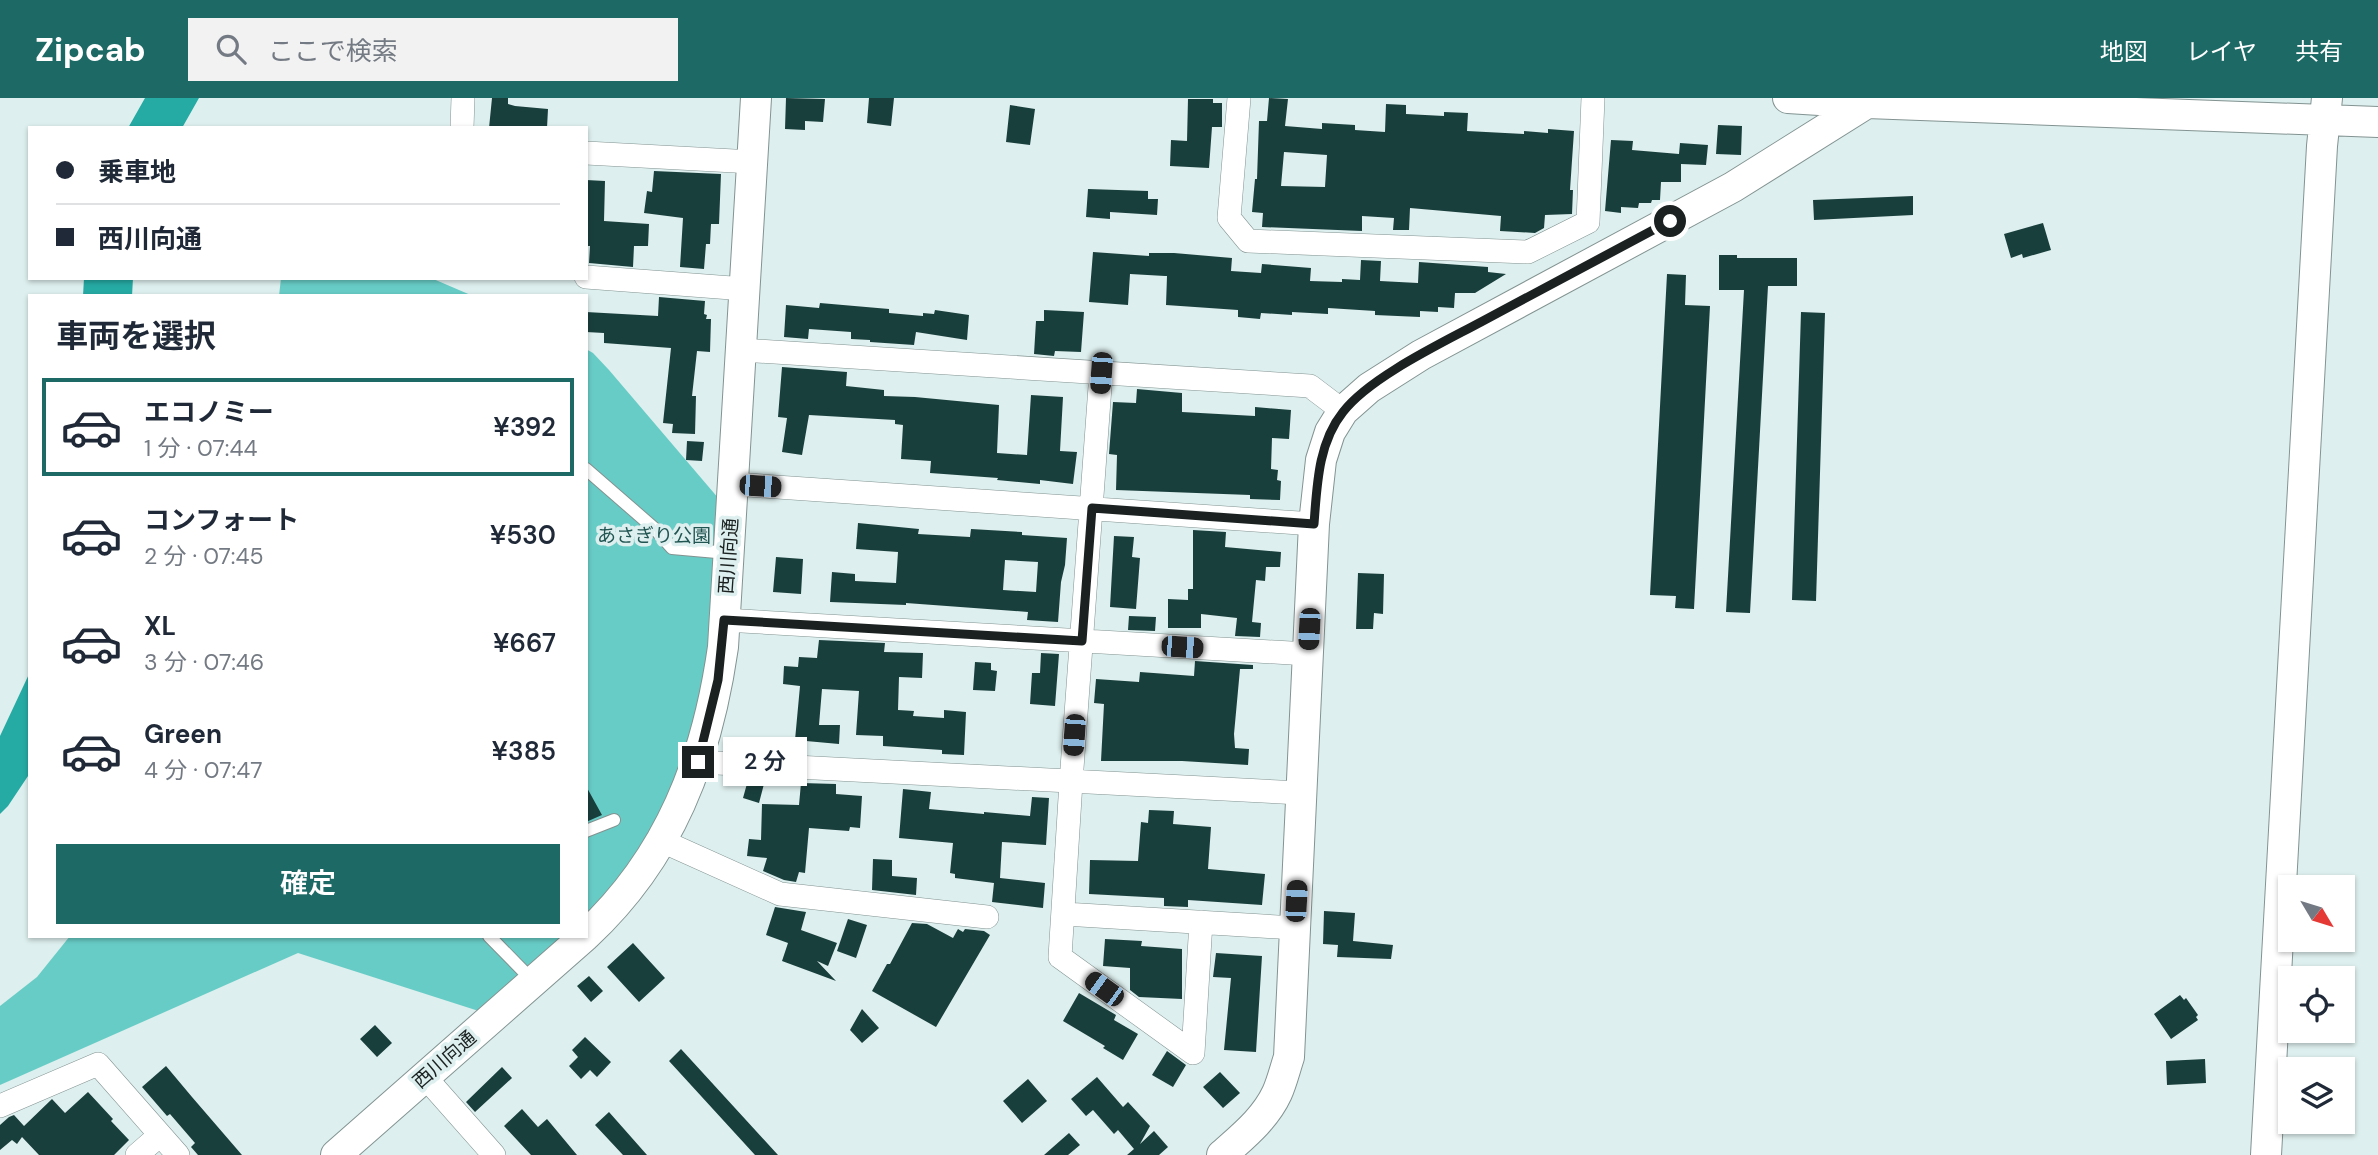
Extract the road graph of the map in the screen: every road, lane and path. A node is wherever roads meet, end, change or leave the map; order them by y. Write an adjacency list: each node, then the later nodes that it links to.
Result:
1 (463, 98): 9 (street)
2 (756, 98): 11 (street, 西川向通)
3 (1239, 98): 4 (street)
4 (1593, 98)
5 (1788, 98): 6 (street)
6 (1867, 100): 7 (street); 16 (street)
7 (2325, 108): 8 (street); 47 (street)
8 (2378, 122)
9 (462, 126)
10 (588, 153): 11 (street)
11 (753, 162): 13 (street, 西川向通)
12 (588, 277): 13 (street)
13 (745, 289): 14 (street, 西川向通)
14 (741, 350): 15 (street); 18 (street, 西川向通)
15 (1101, 373): 16 (street); 19 (street)
16 (1343, 411): 20 (street)
17 (588, 471): 21 (lane)
18 (733, 484): 19 (street); 21 (street, 西川向通)
19 (1092, 508): 20 (street); 23 (street)
20 (1314, 524): 24 (street)
21 (728, 554): 22 (street, 西川向通)
22 (724, 620): 23 (street); 25 (street, 西川向通)
23 (1082, 641): 24 (street); 26 (street)
24 (1308, 654): 27 (street)
25 (698, 762): 26 (street); 30 (street, 西川向通)
26 (1071, 782): 27 (street); 31 (street)
27 (1301, 793): 34 (street)
28 (614, 820): 29 (lane)
29 (588, 830)
30 (662, 841): 32 (street); 35 (street, 西川向通)
31 (1064, 914): 33 (street); 33 (street)
32 (987, 917)
33 (1201, 922): 34 (street)
34 (1295, 928): 46 (street)
35 (588, 933)
36 (491, 938): 38 (lane)
37 (583, 938): 38 (street, 西川向通)
38 (533, 981): 39 (street, 西川向通)
39 (425, 1077): 44 (street, 西川向通); 45 (street)
40 (0, 1106): 41 (street)
41 (160, 1135): 42 (street); 43 (street)
42 (137, 1155)
43 (178, 1155)
44 (336, 1155)
45 (494, 1155)
46 (1222, 1155)
47 (2266, 1155)

